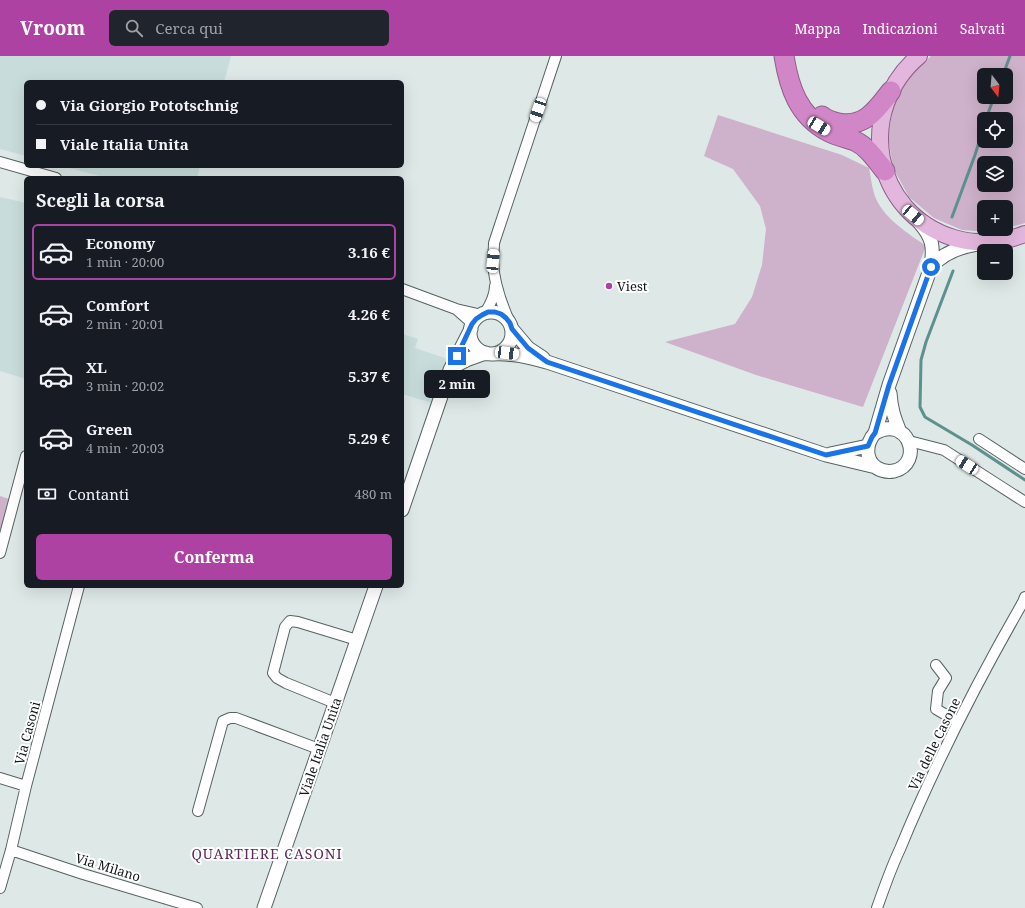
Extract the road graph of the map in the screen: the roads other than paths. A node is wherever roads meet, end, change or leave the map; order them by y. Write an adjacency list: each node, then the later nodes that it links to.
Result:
1 (556, 56): 13 (street)
2 (784, 56): 7 (highway)
3 (796, 56): 5 (highway)
4 (919, 56): 5 (main road)
5 (891, 91): 7 (main road)
6 (0, 162): 8 (street)
7 (885, 171): 9 (main road)
8 (49, 176)
9 (913, 215): 11 (main road); 12 (street)
10 (1023, 236): 11 (main road)
11 (985, 242): 12 (street)
12 (931, 267): 22 (street)
13 (495, 282): 16 (street); 18 (street)
14 (404, 290): 15 (street)
15 (456, 309): 16 (street); 17 (street)
16 (484, 314): 17 (street); 18 (street)
17 (472, 326): 19 (street); 21 (street)
18 (511, 326): 19 (street); 20 (street)
19 (489, 354): 20 (street); 21 (street)
20 (547, 362): 29 (street)
21 (450, 370): 34 (street)
22 (889, 385): 23 (street); 24 (street)
23 (875, 433): 24 (street); 26 (street)
24 (904, 436): 27 (street); 28 (street)
25 (979, 439): 32 (street)
26 (868, 446): 29 (street); 31 (street)
27 (934, 448): 28 (street); 33 (street)
28 (910, 454): 31 (street)
29 (826, 455): 31 (street)
30 (24, 463): 35 (street)
31 (876, 467)
32 (1025, 469)
33 (1025, 502)
34 (404, 504)
35 (0, 553)
36 (78, 588): 45 (street, Via Casoni)
37 (375, 588): 39 (street, Viale Italia Unita)
38 (1025, 597): 42 (street, Via delle Casone)
39 (357, 640): 41 (street, Viale Italia Unita); 41 (street)
40 (936, 665): 42 (street)
41 (335, 703): 43 (street, Viale Italia Unita)
42 (958, 722): 51 (street, Via delle Casone)
43 (319, 749): 46 (street); 50 (street, Viale Italia Unita)
44 (0, 778): 45 (street)
45 (26, 786): 47 (street, Via Casoni)
46 (198, 811)
47 (11, 850): 48 (street, Via Casoni); 49 (street, Via Milano)
48 (0, 888)
49 (197, 908)
50 (264, 908)
51 (877, 908)

